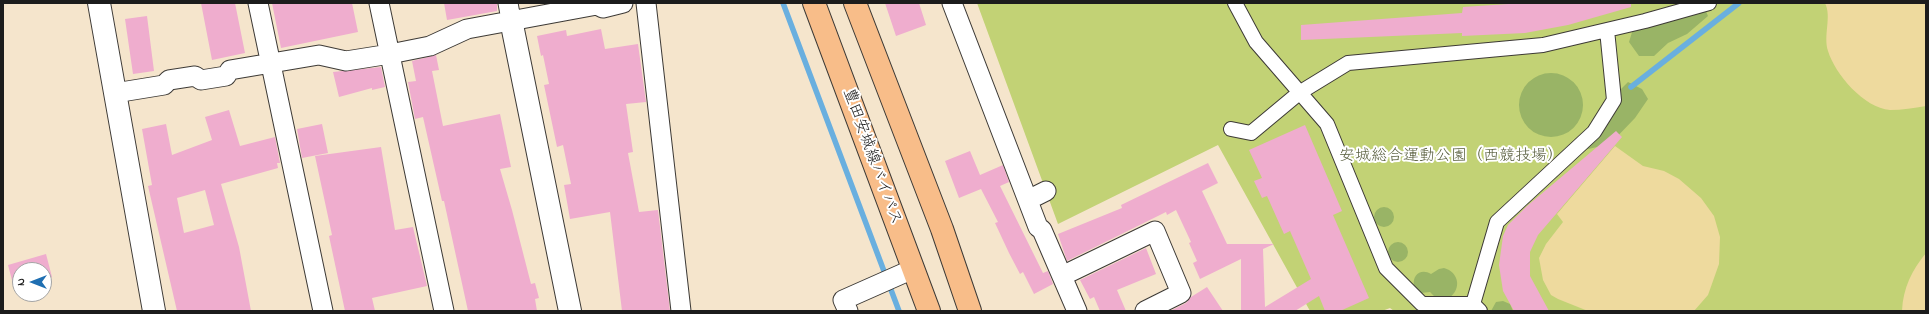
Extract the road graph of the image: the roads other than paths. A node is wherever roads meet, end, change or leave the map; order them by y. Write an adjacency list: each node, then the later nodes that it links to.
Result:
1 (99, 3): 15 (street)
2 (258, 3): 14 (street)
3 (379, 3): 13 (street)
4 (623, 3): 11 (street)
5 (646, 3): 27 (street)
6 (814, 3): 20 (main road, 豊田安城線バイパス)
7 (855, 3): 30 (main road)
8 (952, 3): 19 (street)
9 (1235, 3): 16 (street)
10 (1709, 3): 12 (street)
11 (509, 12): 13 (street); 26 (street)
12 (1607, 30): 16 (street); 22 (street)
13 (390, 54): 14 (street); 25 (street)
14 (269, 63): 15 (street); 24 (street)
15 (115, 93): 23 (street)
16 (1299, 93): 17 (street); 22 (street)
17 (1231, 129)
18 (1046, 191): 19 (street)
19 (1028, 200): 21 (street)
20 (913, 269): 28 (street); 29 (main road, 豊田安城線バイパス)
21 (1062, 276): 31 (street); 32 (street)
22 (1476, 307)
23 (154, 311)
24 (323, 311)
25 (444, 311)
26 (570, 311)
27 (681, 311)
28 (848, 311)
29 (929, 311)
30 (970, 311)
31 (1077, 311)
32 (1145, 311)

